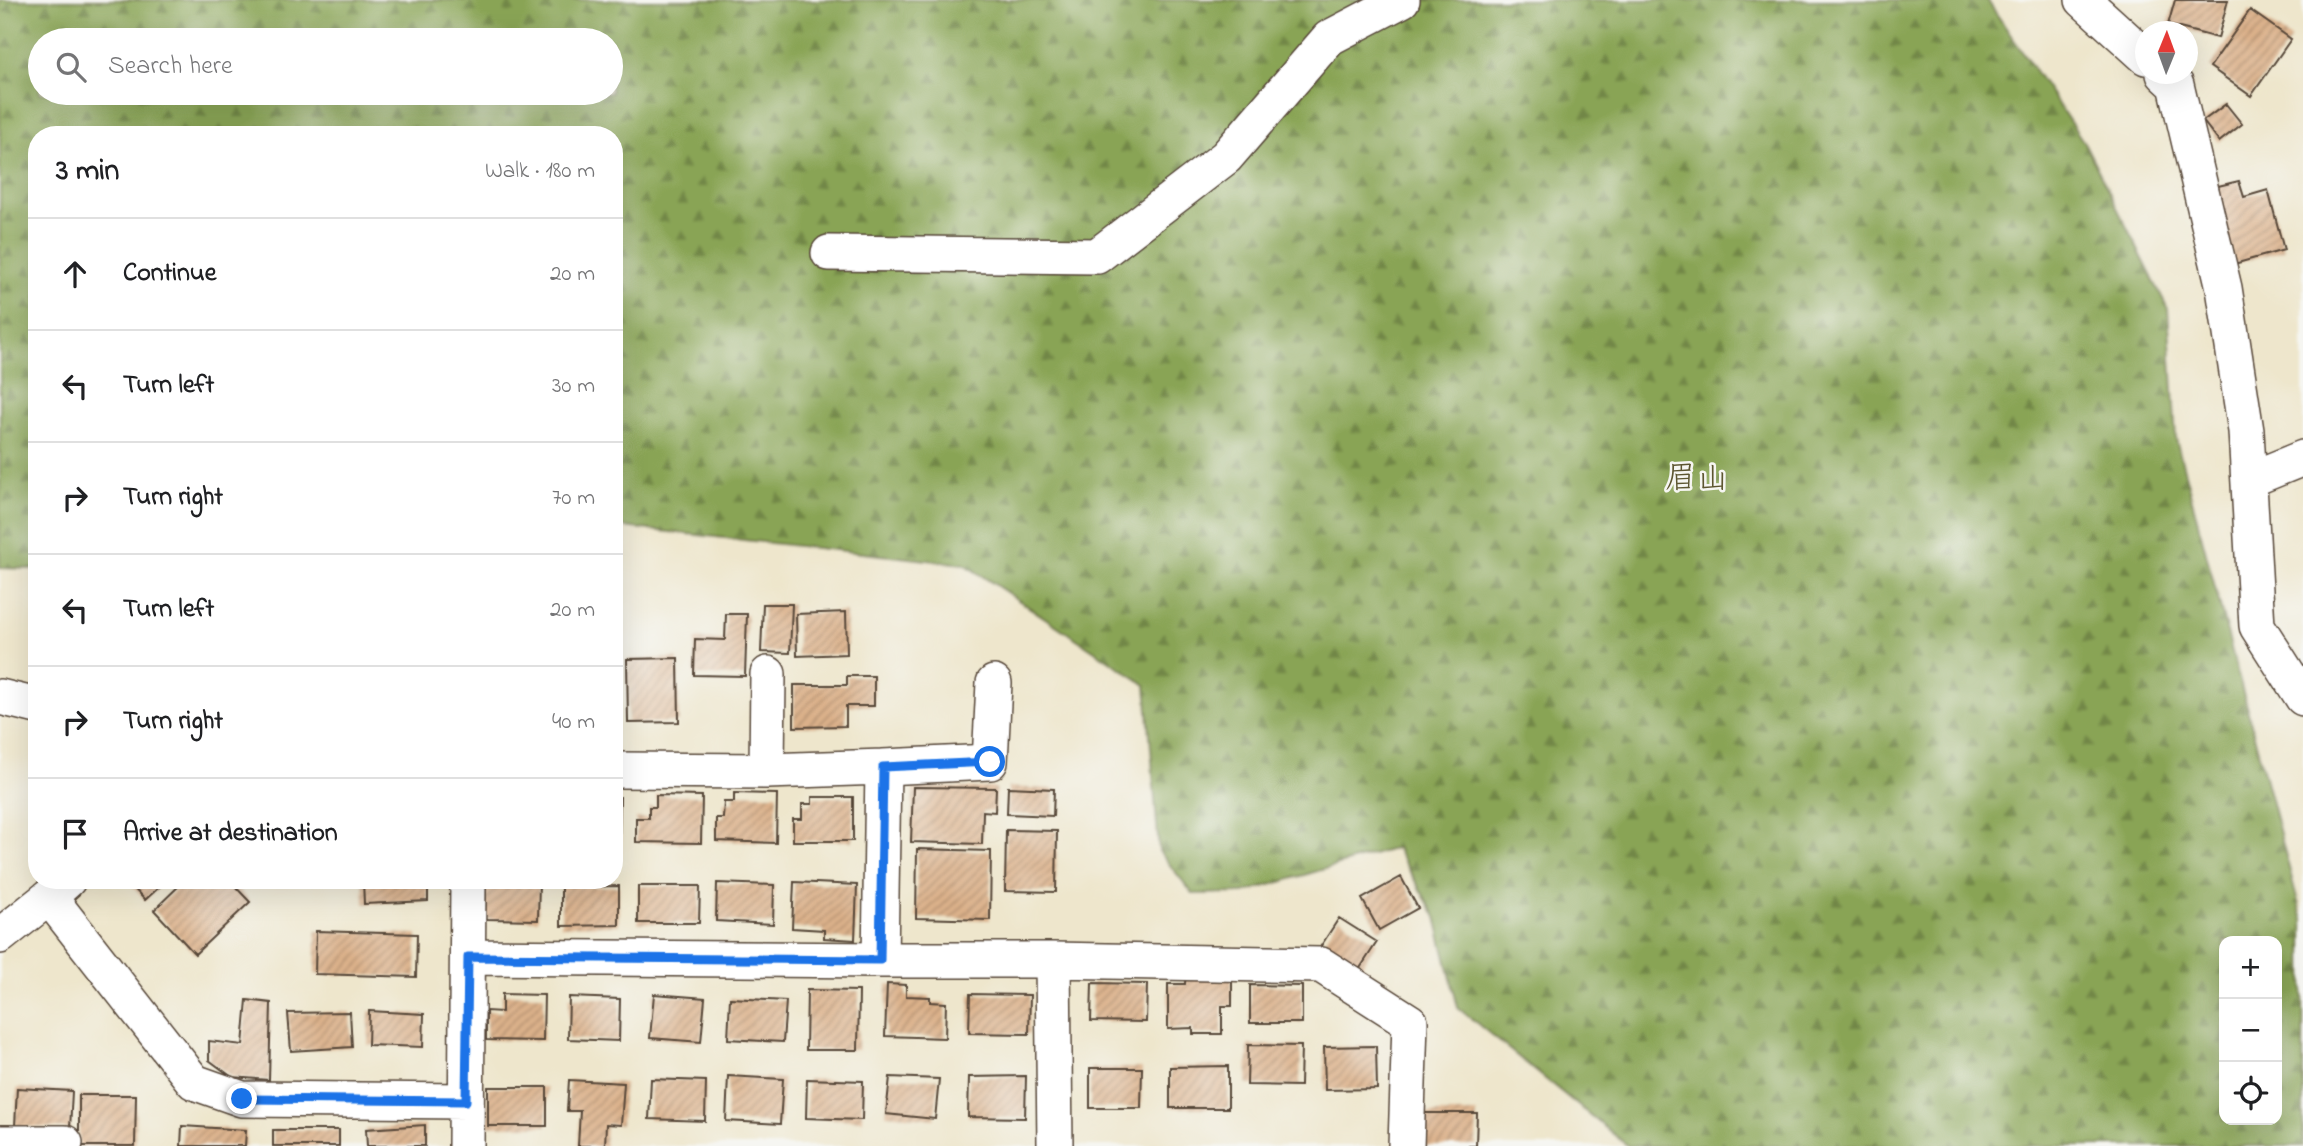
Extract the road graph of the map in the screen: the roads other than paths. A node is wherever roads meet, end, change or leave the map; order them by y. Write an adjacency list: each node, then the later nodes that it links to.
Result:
1 (1402, 0): 5 (street)
2 (2083, 0): 3 (street)
3 (2135, 47)
4 (2175, 84): 7 (street)
5 (829, 253)
6 (2303, 458): 7 (street)
7 (2249, 480): 11 (street)
8 (768, 674): 15 (street)
9 (994, 683): 13 (street)
10 (0, 697): 12 (street)
11 (2303, 698)
12 (28, 704)
13 (883, 767): 15 (street); 20 (street)
14 (623, 771): 15 (street)
15 (767, 771)
16 (59, 889): 18 (street); 22 (street)
17 (468, 889): 19 (street)
18 (0, 936)
19 (468, 957): 20 (street); 22 (street)
20 (880, 960): 21 (street)
21 (1053, 960): 26 (street); 27 (street)
22 (466, 1101): 25 (street)
23 (0, 1143): 24 (street)
24 (65, 1143)
25 (466, 1146)
26 (1055, 1146)
27 (1406, 1146)

